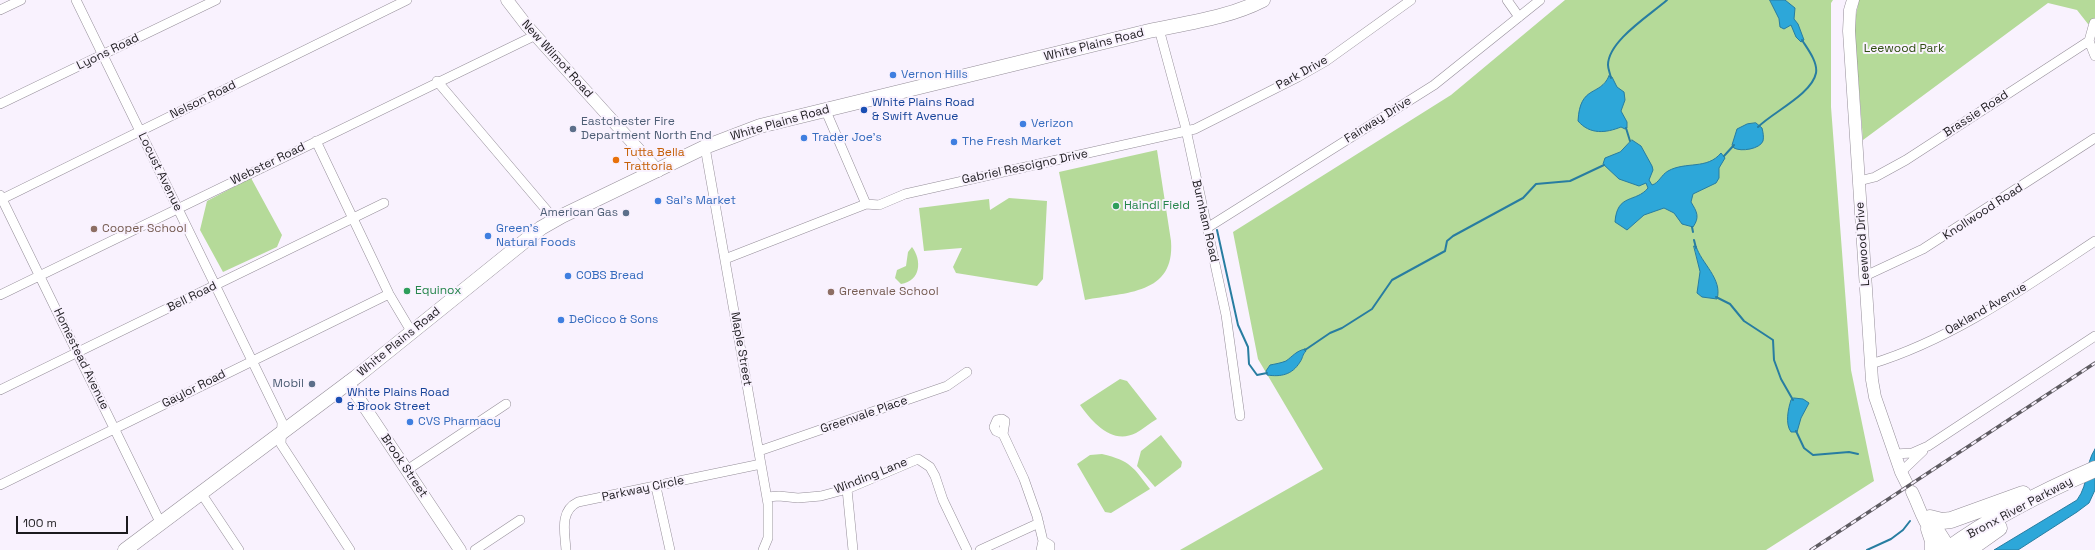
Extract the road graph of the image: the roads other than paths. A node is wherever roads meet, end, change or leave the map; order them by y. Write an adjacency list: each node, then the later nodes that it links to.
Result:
1 (21, 0): 11 (street)
2 (76, 0): 17 (street, Locust Avenue)
3 (216, 0): 17 (street, Lyons Road)
4 (407, 0): 22 (street, Nelson Road)
5 (507, 0): 15 (street, New Wilmot Road)
6 (1263, 0): 14 (main road, White Plains Road)
7 (1411, 0): 23 (street, Park Drive)
8 (1507, 0): 12 (street)
9 (1540, 0): 12 (street, Fairway Drive)
10 (1854, 0): 28 (street, Leewood Drive)
11 (0, 10)
12 (1519, 17): 35 (street, Fairway Drive)
13 (2094, 23): 16 (street)
14 (1159, 29): 21 (main road, White Plains Road); 23 (street, Burnham Road)
15 (536, 35): 19 (street, Webster Road); 27 (street, New Wilmot Road)
16 (2089, 41): 18 (street); 28 (street, Brassie Road)
17 (102, 55): 20 (street, Lyons Road); 22 (street, Locust Avenue)
18 (2095, 56)
19 (437, 81): 25 (street, Webster Road); 34 (street)
20 (0, 104)
21 (825, 109): 26 (main road, White Plains Road); 31 (street)
22 (140, 131): 29 (street, Nelson Road); 32 (street, Locust Avenue)
23 (1185, 131): 31 (street, Gabriel Rescigno Drive); 35 (street, Burnham Road)
24 (2095, 138): 39 (street, Knollwood Road)
25 (316, 141): 32 (street, Webster Road); 33 (street)
26 (705, 147): 27 (main road, White Plains Road); 37 (street, Maple Street)
27 (658, 171): 34 (main road, White Plains Road)
28 (1859, 181): 39 (street, Leewood Drive)
29 (1, 198): 38 (street, Homestead Avenue)
30 (384, 203): 33 (street, Bell Road)
31 (866, 204): 37 (street, Gabriel Rescigno Drive)
32 (178, 208): 38 (street, Webster Road); 40 (street, Locust Avenue)
33 (352, 218): 40 (street, Bell Road); 41 (street)
34 (553, 220): 43 (main road, White Plains Road)
35 (1207, 228): 52 (street, Burnham Road)
36 (2095, 241): 47 (street, Oakland Avenue)
37 (725, 259): 57 (street, Maple Street)
38 (40, 276): 42 (street, Webster Road); 45 (street, Homestead Avenue)
39 (1865, 276): 47 (street, Leewood Drive)
40 (215, 285): 45 (street, Bell Road); 46 (street, Locust Avenue)
41 (389, 294): 43 (street); 46 (street, Gaylor Road)
42 (0, 295)
43 (411, 332): 49 (main road, White Plains Road)
44 (2095, 336): 56 (street)
45 (77, 352): 50 (street, Bell Road); 53 (street, Homestead Avenue)
46 (252, 360): 53 (street, Gaylor Road); 54 (street, Locust Avenue)
47 (1871, 364): 58 (street, Leewood Drive)
48 (967, 372): 57 (street, Greenvale Place)
49 (348, 382): 54 (main road, White Plains Road); 60 (street, Brook Street)
50 (0, 390)
51 (506, 404): 60 (street)
52 (1240, 416)
53 (115, 429): 63 (street, Gaylor Road); 71 (street, Homestead Avenue)
54 (282, 431): 66 (main road, White Plains Road); 76 (street, Locust Avenue)
55 (1003, 434): 69 (street)
56 (1928, 446): 58 (street); 61 (street)
57 (759, 451): 59 (street, Maple Street)
58 (1895, 454): 61 (street, Leewood Drive)
59 (761, 464): 64 (street, Parkway Circle); 67 (street, Maple Street)
60 (407, 470): 77 (street, Brook Street)
61 (1901, 472): 70 (street, Leewood Drive)
62 (2088, 477): 70 (highway); 74 (highway, Bronx River Parkway); 87 (highway, Bronx River Parkway)
63 (0, 485)
64 (656, 487): 79 (street, Parkway Circle); 80 (street)
65 (847, 489): 67 (street, Winding Lane); 82 (street); 83 (street, Winding Lane)
66 (201, 493): 71 (main road, White Plains Road); 75 (street)
67 (767, 497): 81 (street, Maple Street)
68 (520, 520): 78 (street)
69 (1039, 523): 72 (street); 84 (street)
70 (1930, 523): 74 (street, Leewood Drive); 86 (highway)
71 (161, 524): 73 (main road, White Plains Road)
72 (1042, 546): 85 (street)
73 (127, 549)
74 (1948, 549)
75 (239, 550)
76 (350, 550)
77 (460, 550)
78 (475, 550)
79 (566, 550)
80 (670, 550)
81 (763, 550)
82 (853, 550)
83 (967, 550)
84 (980, 550)
85 (1050, 550)
86 (1933, 550)
87 (1968, 550)

